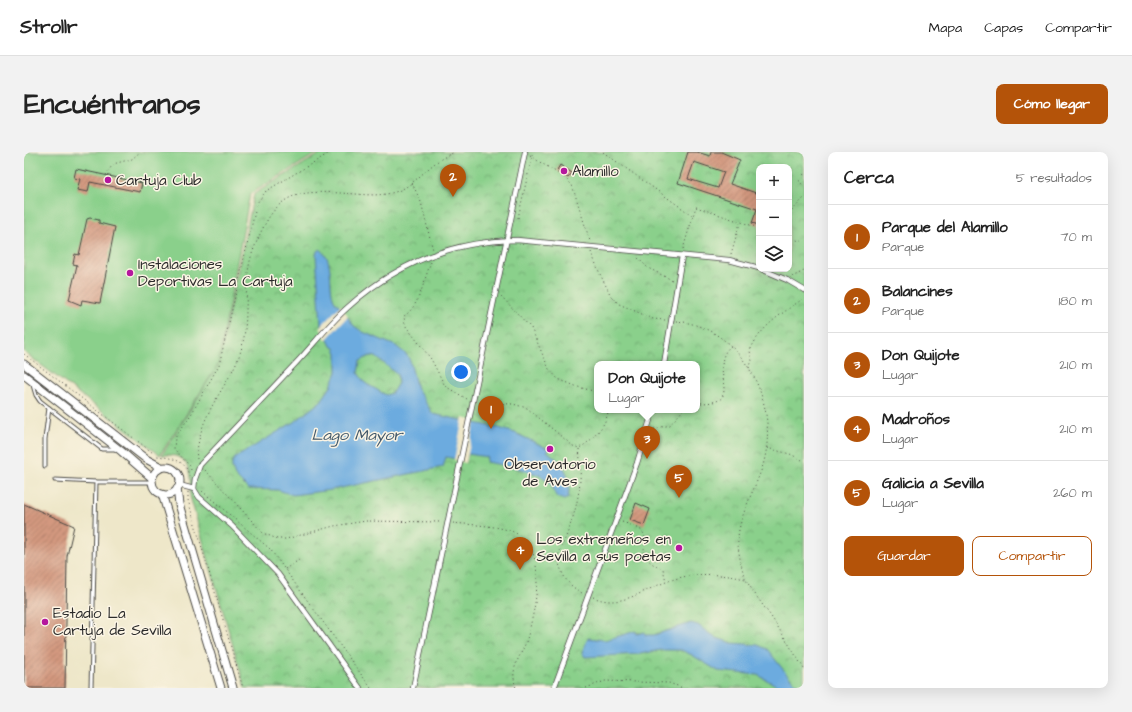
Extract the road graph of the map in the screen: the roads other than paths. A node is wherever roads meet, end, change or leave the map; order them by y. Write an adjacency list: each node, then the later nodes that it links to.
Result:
1 (527, 153): 2 (street)
2 (507, 240): 3 (street); 19 (street); 25 (street)
3 (682, 256): 4 (street); 7 (street)
4 (756, 268)
5 (767, 272): 6 (street)
6 (804, 290)
7 (664, 361)
8 (24, 364): 14 (street)
9 (26, 377): 10 (lane); 12 (street)
10 (49, 408): 12 (lane); 13 (lane)
11 (653, 413): 26 (street)
12 (121, 450): 16 (street)
13 (45, 466)
14 (161, 467): 16 (street); 18 (street)
15 (55, 480): 17 (lane)
16 (152, 480): 17 (lane); 20 (street)
17 (96, 482): 21 (lane)
18 (178, 487): 19 (street); 20 (street); 23 (street)
19 (194, 489): 24 (street)
20 (162, 494): 22 (street)
21 (91, 688)
22 (221, 688)
23 (233, 688)
24 (360, 688)
25 (413, 688)
26 (554, 688)

